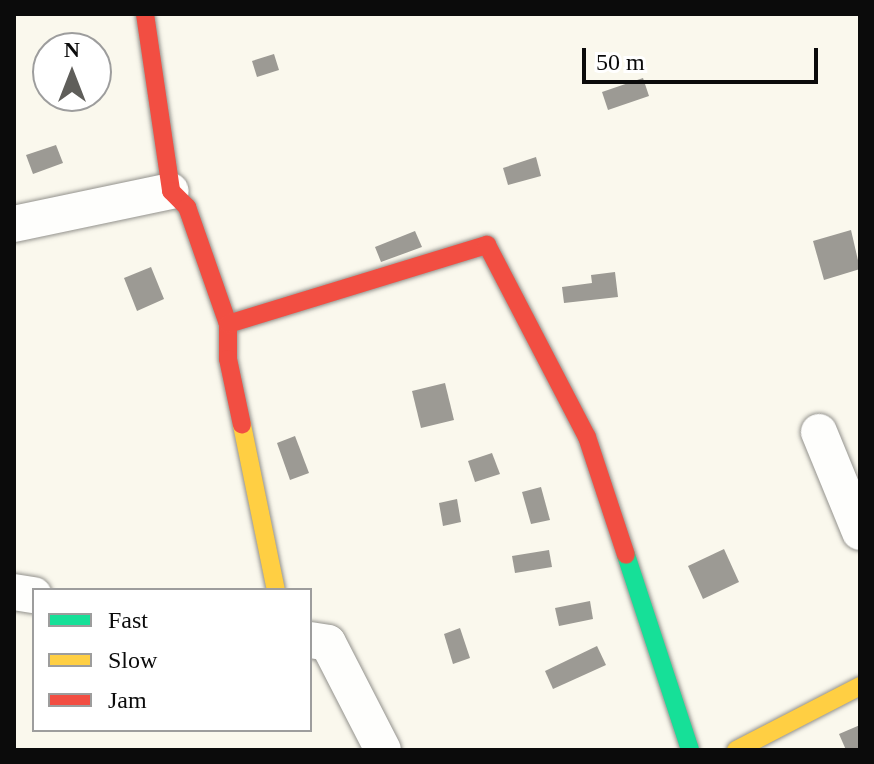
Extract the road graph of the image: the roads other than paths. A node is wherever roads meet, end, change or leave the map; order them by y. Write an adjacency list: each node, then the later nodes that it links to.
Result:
1 (145, 14): 2 (street)
2 (171, 191): 3 (street); 4 (street)
3 (14, 224)
4 (228, 324): 7 (street); 11 (street)
5 (819, 432): 6 (street)
6 (860, 532)
7 (276, 588)
8 (312, 640): 10 (street)
9 (860, 686): 12 (street)
10 (383, 750)
11 (690, 750)
12 (736, 750)

